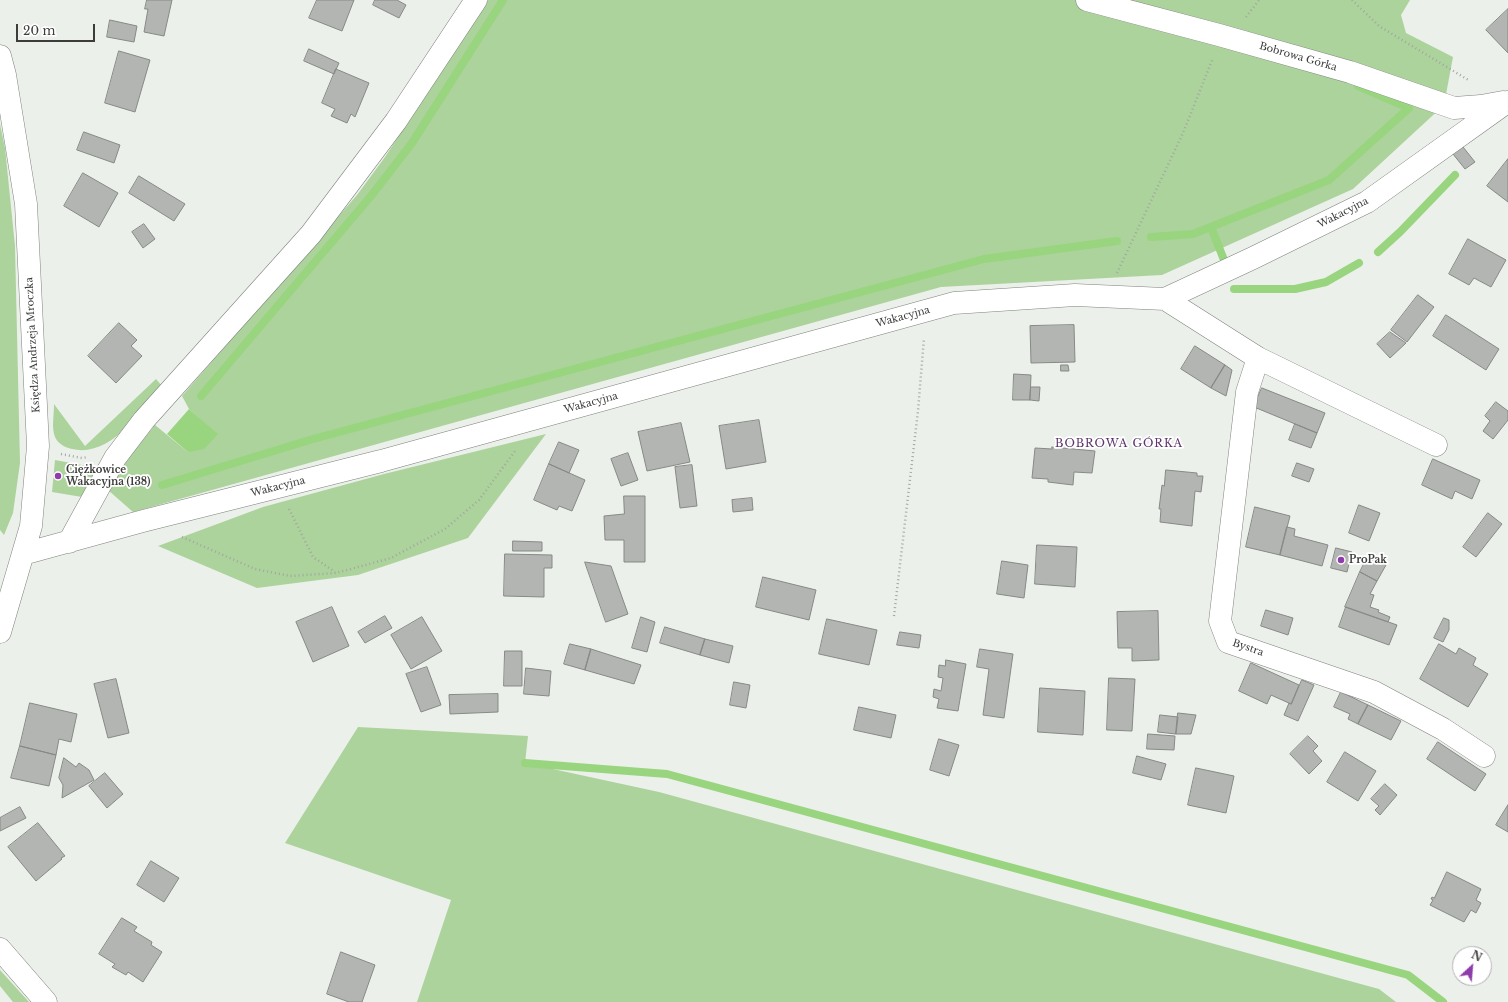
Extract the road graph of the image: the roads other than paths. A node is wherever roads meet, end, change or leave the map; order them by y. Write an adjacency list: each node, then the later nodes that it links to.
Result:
1 (476, 0): 8 (street)
2 (1087, 0): 4 (street, Bobrowa Górka)
3 (0, 56): 9 (street, Księdza Andrzeja Mroczka)
4 (1507, 102): 5 (street, Wakacyjna)
5 (1165, 299): 6 (street); 8 (street, Wakacyjna)
6 (1258, 358): 7 (street); 11 (street, Bystra)
7 (1436, 445)
8 (68, 542): 9 (street, Wakacyjna)
9 (23, 554): 10 (street, Księdza Andrzeja Mroczka)
10 (0, 632)
11 (1484, 756)
12 (0, 950): 13 (street)
13 (46, 1002)

